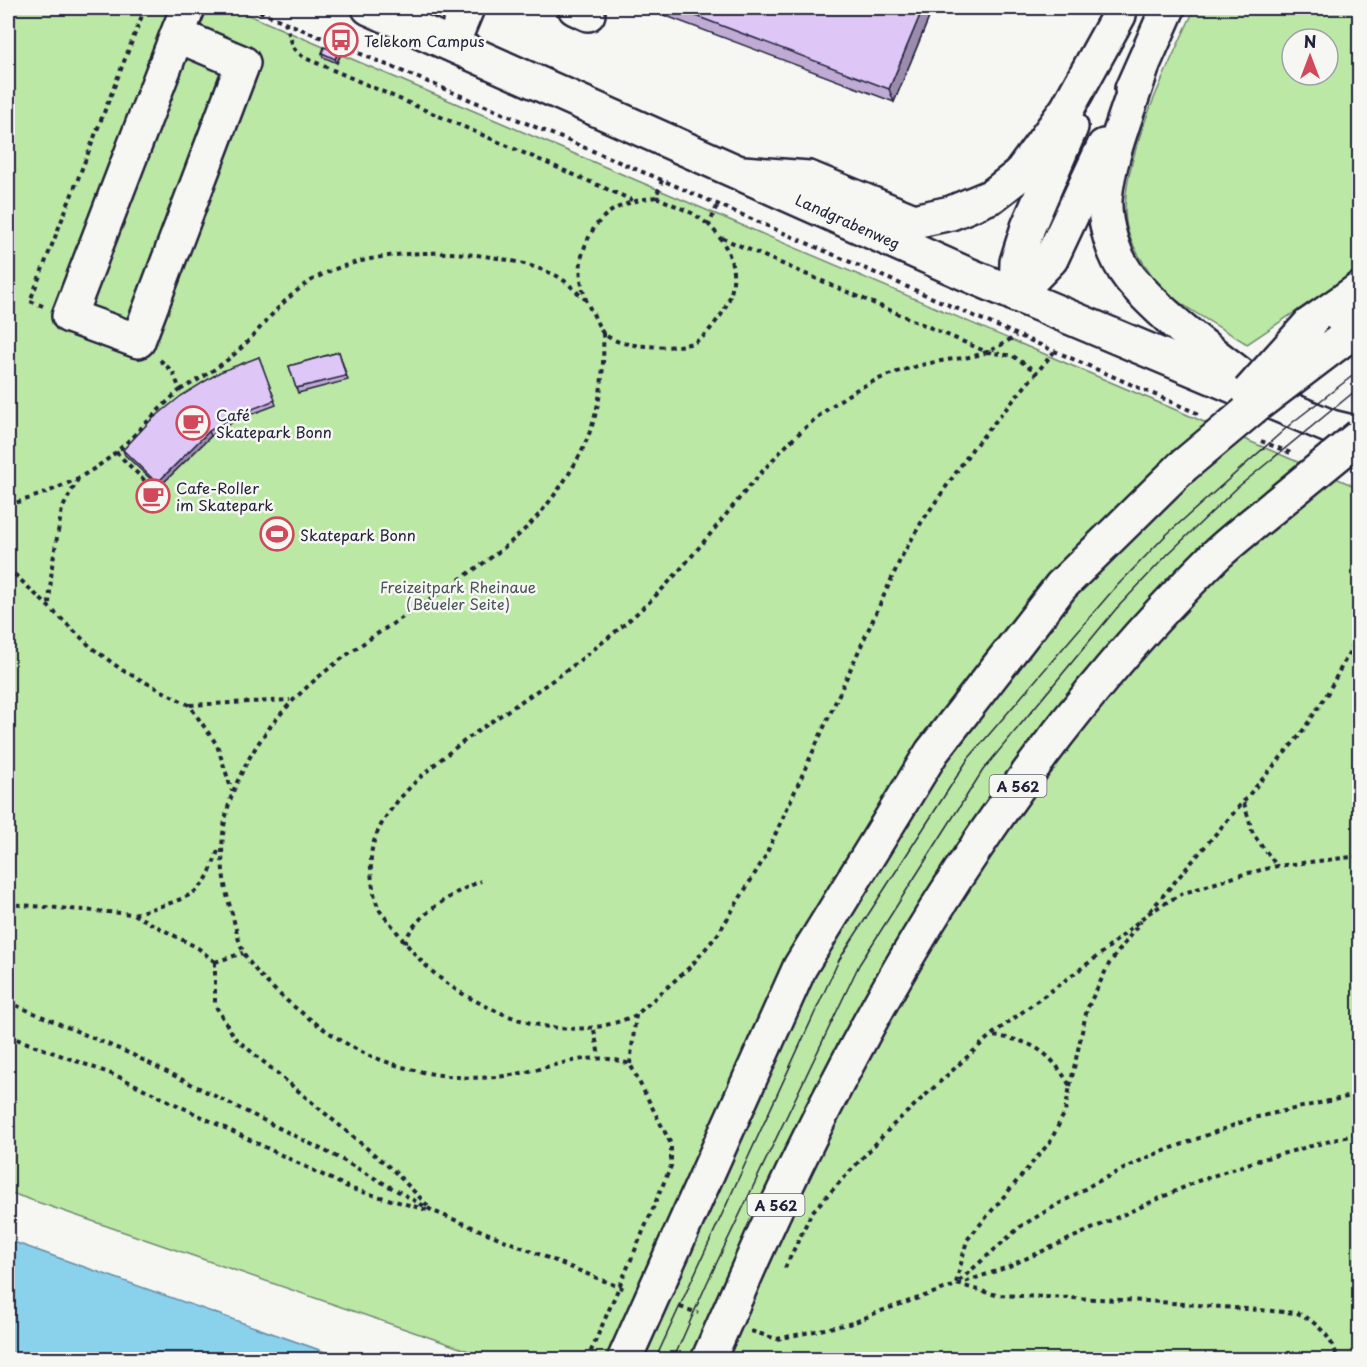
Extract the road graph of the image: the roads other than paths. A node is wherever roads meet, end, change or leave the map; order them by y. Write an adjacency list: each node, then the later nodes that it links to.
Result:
1 (369, 8): 6 (main road, Landgrabenweg)
2 (467, 8): 6 (main road)
3 (1168, 8): 7 (main road)
4 (1121, 11): 8 (main road); 10 (main road)
5 (182, 21): 5 (main road)
6 (452, 44): 8 (main road, Landgrabenweg)
7 (1142, 68): 10 (main road); 12 (main road)
8 (742, 173): 10 (main road, Landgrabenweg)
9 (1359, 289): 16 (main road, bridge)
10 (1016, 295): 12 (main road, Landgrabenweg)
11 (1349, 335): 16 (main road, bridge)
12 (1280, 405): 13 (main road, Landgrabenweg)
13 (1350, 432): 14 (main road, Landgrabenweg); 17 (main road, A 562, bridge)
14 (1359, 448)
15 (1359, 456): 17 (main road, bridge)
16 (1182, 468): 18 (main road, bridge)
17 (1277, 504): 19 (main road, A 562, bridge)
18 (624, 1359)
19 (708, 1359)

